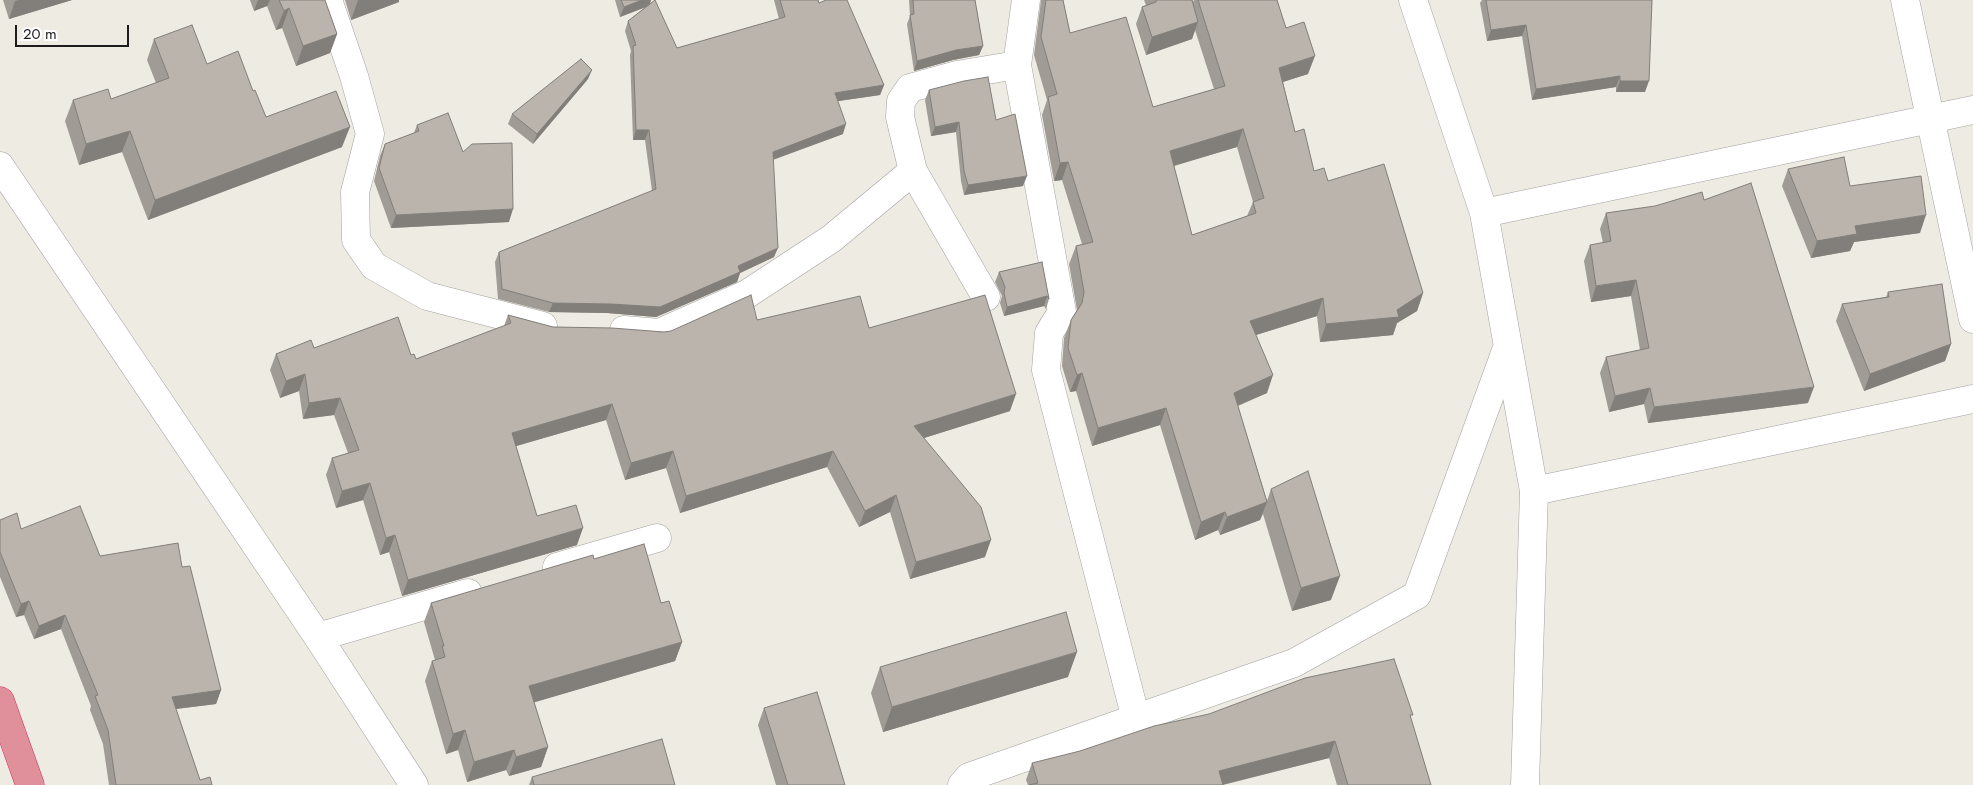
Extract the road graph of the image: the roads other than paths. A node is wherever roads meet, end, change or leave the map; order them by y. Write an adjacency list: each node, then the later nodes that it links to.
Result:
1 (328, 0): 13 (street)
2 (1026, 0): 5 (street)
3 (1413, 0): 10 (street)
4 (1905, 0): 7 (street)
5 (1017, 65): 9 (street); 23 (street)
6 (1973, 110): 7 (street)
7 (1930, 119): 10 (street); 12 (street)
8 (0, 166): 21 (street)
9 (914, 171): 11 (street); 14 (street)
10 (1484, 213): 15 (street)
11 (986, 297)
12 (1973, 319)
13 (567, 328)
14 (597, 328)
15 (1508, 346): 17 (street); 23 (street)
16 (1973, 399): 17 (street)
17 (1534, 491): 27 (street)
18 (657, 538): 19 (street)
19 (535, 573)
20 (488, 587): 21 (street)
21 (318, 637): 25 (street)
22 (0, 701): 24 (highway)
23 (1136, 719): 26 (street)
24 (30, 785)
25 (414, 785)
26 (962, 785)
27 (1525, 785)

